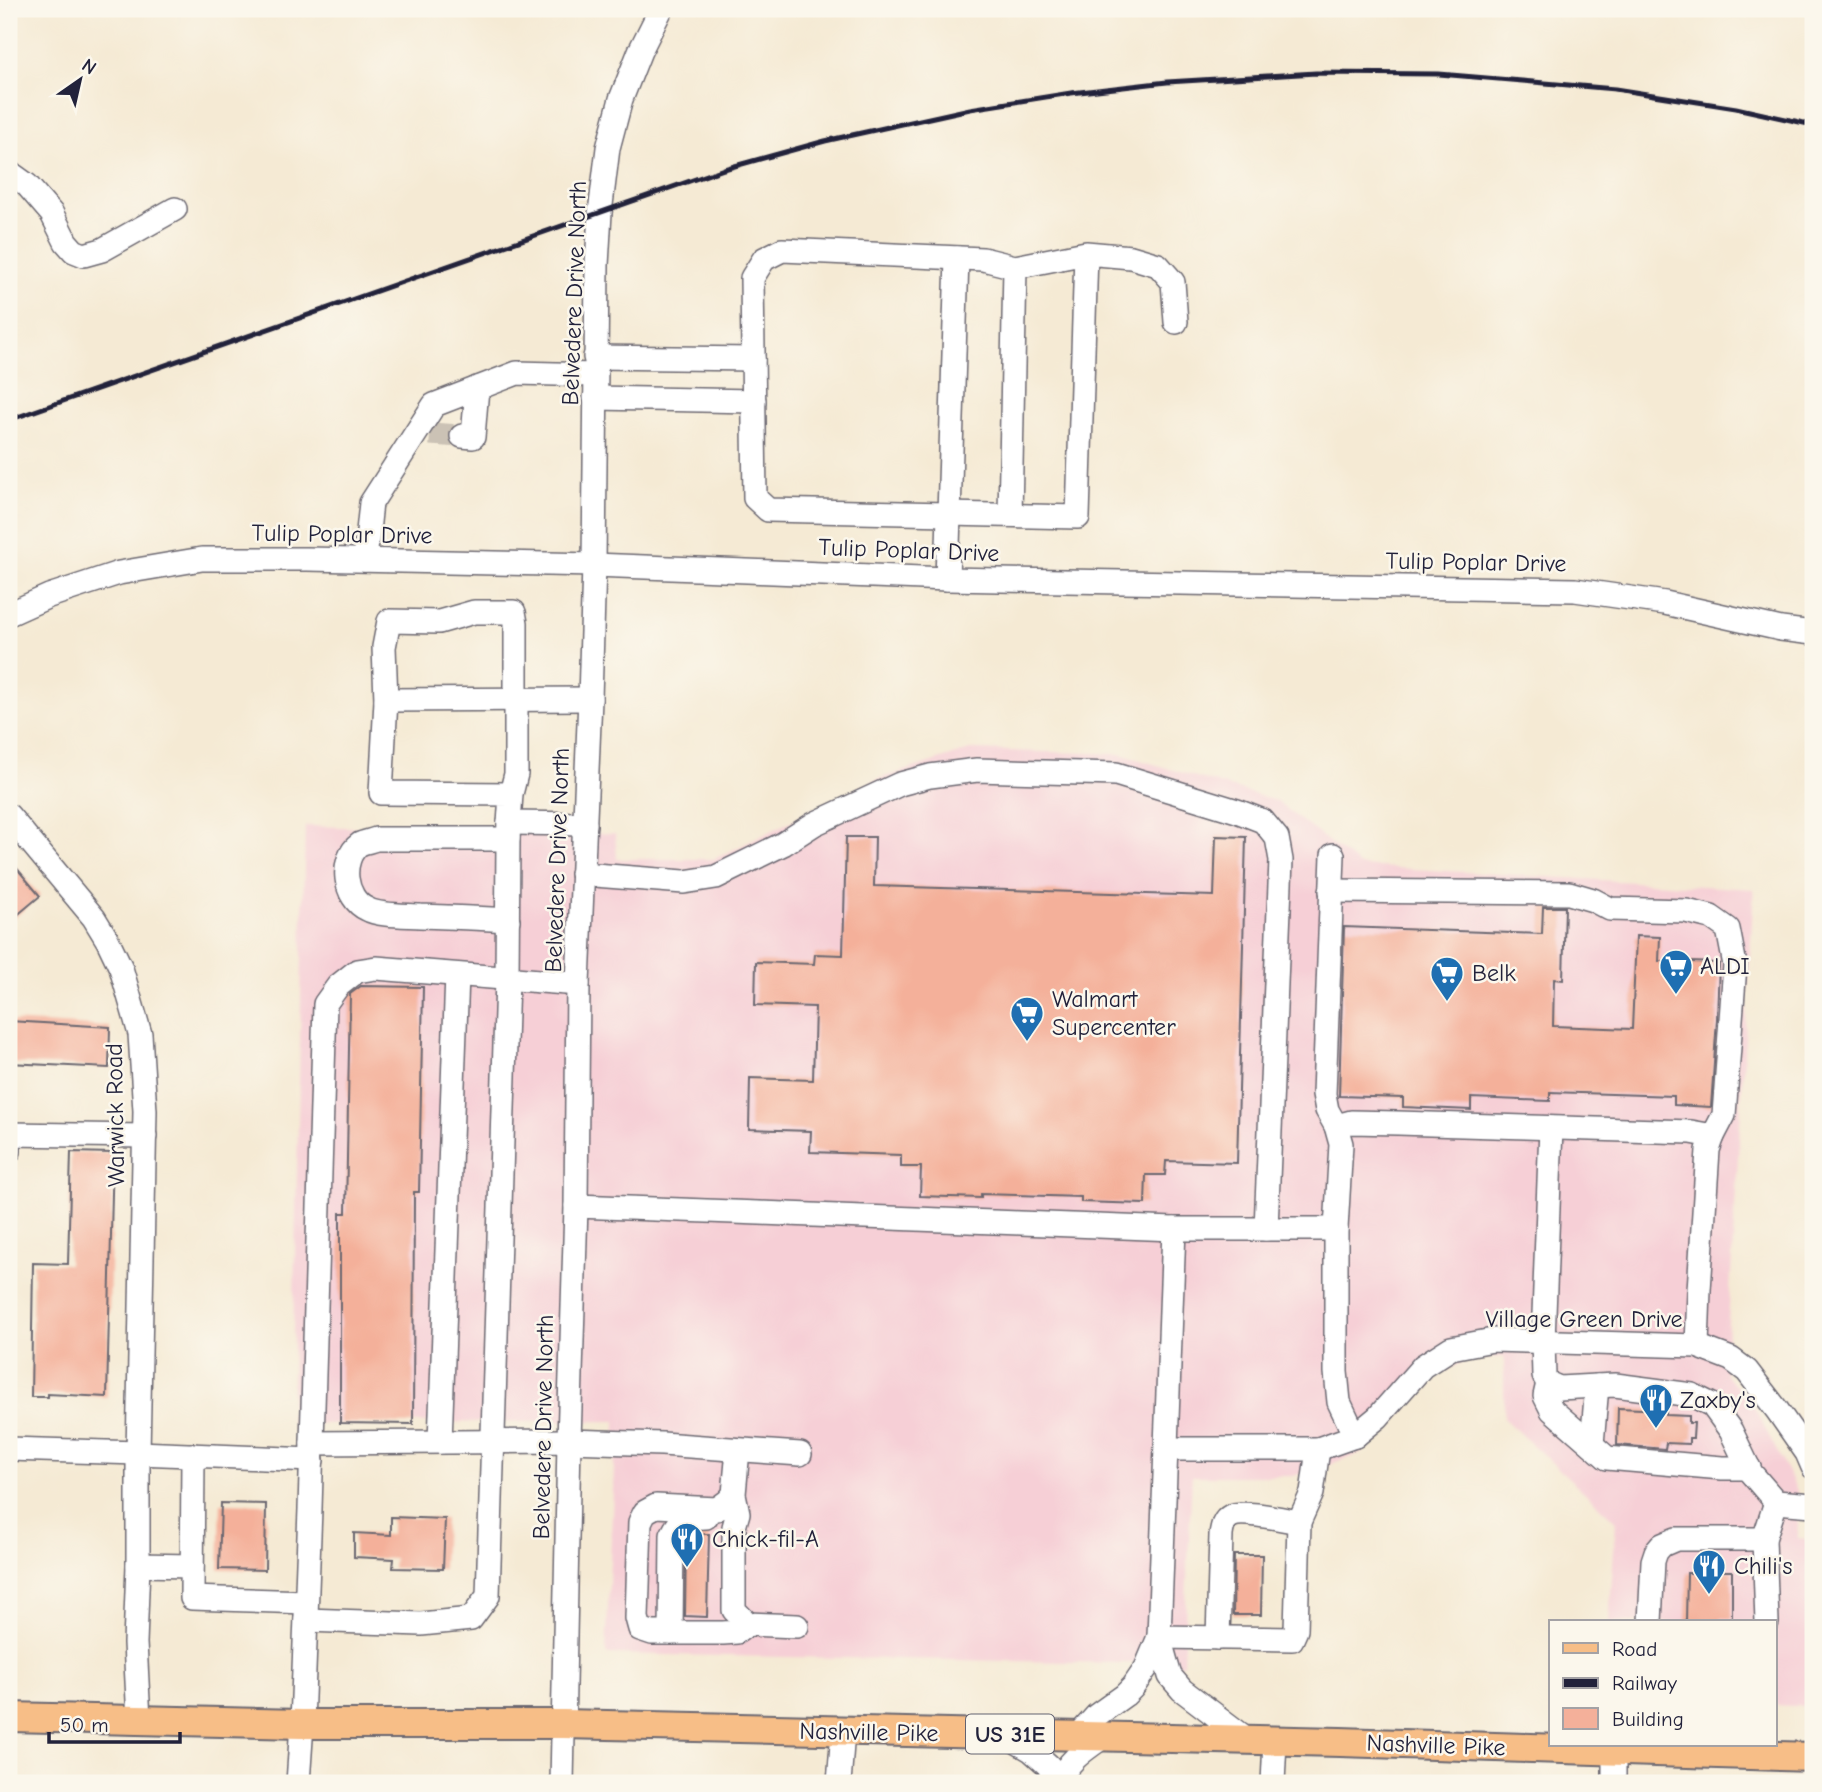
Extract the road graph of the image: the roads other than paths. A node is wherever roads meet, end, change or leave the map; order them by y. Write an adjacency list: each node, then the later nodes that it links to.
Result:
1 (661, 9): 9 (street, Belvedere Drive North)
2 (9, 172): 3 (street)
3 (175, 209)
4 (1086, 253): 6 (street); 7 (street); 14 (street)
5 (957, 258): 6 (street); 8 (street); 13 (street)
6 (1015, 267): 14 (street)
7 (1176, 322)
8 (753, 359): 9 (street); 11 (street)
9 (595, 377): 10 (street); 11 (street); 16 (street, Belvedere Drive North)
10 (477, 388): 12 (street); 15 (street)
11 (754, 401): 13 (street)
12 (462, 436)
13 (948, 514): 14 (street); 17 (street)
14 (1010, 515)
15 (365, 560): 16 (street, Tulip Poplar Drive); 18 (street, Tulip Poplar Drive)
16 (594, 565): 17 (street, Tulip Poplar Drive); 21 (street, Belvedere Drive North)
17 (947, 579): 19 (street, Tulip Poplar Drive)
18 (9, 614)
19 (1813, 633)
20 (515, 699): 21 (street); 22 (street); 22 (street); 23 (street)
21 (590, 699): 25 (street, Belvedere Drive North)
22 (386, 700): 23 (street)
23 (511, 794): 26 (street)
24 (9, 816): 37 (street, Warwick Road)
25 (584, 824): 26 (street); 28 (street, Belvedere Drive North)
26 (508, 831): 30 (street); 30 (street)
27 (1332, 855): 29 (street)
28 (582, 874): 33 (street, Belvedere Drive North); 43 (street)
29 (1331, 891): 34 (street); 38 (street)
30 (508, 920): 32 (street)
31 (457, 975): 32 (street); 52 (street); 58 (street)
32 (507, 979): 33 (street); 50 (street)
33 (578, 984): 40 (street, Belvedere Drive North)
34 (1336, 1126): 35 (street); 41 (street)
35 (1551, 1128): 38 (street); 44 (street)
36 (9, 1134): 37 (street); 39 (street)
37 (145, 1136): 59 (street, Warwick Road)
38 (1713, 1136): 45 (street)
39 (9, 1151)
40 (576, 1206): 42 (street); 51 (street, Belvedere Drive North)
41 (1336, 1228): 43 (street); 49 (street)
42 (1174, 1229): 43 (street); 54 (street)
43 (1266, 1229)
44 (1543, 1341): 45 (street, Village Green Drive); 46 (street); 49 (street, Village Green Drive)
45 (1697, 1346): 62 (street, Village Green Drive)
46 (1548, 1383): 47 (street); 53 (street)
47 (1597, 1386): 48 (street); 53 (street)
48 (1728, 1427): 63 (street); 64 (street)
49 (1355, 1436): 56 (street, Village Green Drive)
50 (493, 1441): 51 (street); 52 (street); 72 (street)
51 (569, 1441): 57 (street); 84 (street, Belvedere Drive North)
52 (440, 1442): 58 (street)
53 (1592, 1444): 63 (street)
54 (1166, 1448): 56 (street, Village Green Drive); 79 (street)
55 (9, 1449): 59 (street)
56 (1318, 1449): 68 (street)
57 (738, 1450): 60 (street); 65 (street)
58 (312, 1452): 61 (street); 72 (street)
59 (138, 1453): 61 (street); 70 (street, Warwick Road)
60 (800, 1454)
61 (192, 1455): 71 (street)
62 (1811, 1459)
63 (1706, 1466): 64 (street)
64 (1749, 1468): 66 (street)
65 (725, 1501): 75 (street); 77 (street)
66 (1776, 1502): 67 (street); 69 (street)
67 (1813, 1505)
68 (1299, 1522): 80 (street); 80 (street)
69 (1765, 1539): 73 (street); 74 (street)
70 (138, 1565): 71 (street); 82 (street, Warwick Road)
71 (192, 1566): 72 (street)
72 (306, 1611): 83 (street)
73 (1650, 1620)
74 (1767, 1620)
75 (748, 1624): 76 (street); 78 (street)
76 (797, 1626)
77 (671, 1633): 78 (street); 78 (street)
78 (716, 1633)
79 (1159, 1637): 80 (street); 87 (street); 88 (street)
80 (1218, 1638)
81 (9, 1717): 82 (main road, Nashville Pike / US 31E)
82 (139, 1720): 83 (main road, Nashville Pike / US 31E)
83 (302, 1724): 84 (main road, Nashville Pike / US 31E); 91 (street)
84 (563, 1724): 85 (main road, Nashville Pike / US 31E); 92 (street, Belvedere Drive North)
85 (843, 1731): 86 (main road, Nashville Pike / US 31E); 93 (street)
86 (1003, 1734): 87 (main road, Nashville Pike / US 31E); 94 (street)
87 (1090, 1736): 88 (main road, Nashville Pike / US 31E); 94 (street)
88 (1261, 1741): 89 (main road, Nashville Pike / US 31E); 95 (street)
89 (1614, 1750): 90 (main road, Nashville Pike / US 31E); 96 (street)
90 (1813, 1757)
91 (298, 1783)
92 (562, 1783)
93 (839, 1783)
94 (1057, 1783)
95 (1273, 1783)
96 (1614, 1783)

